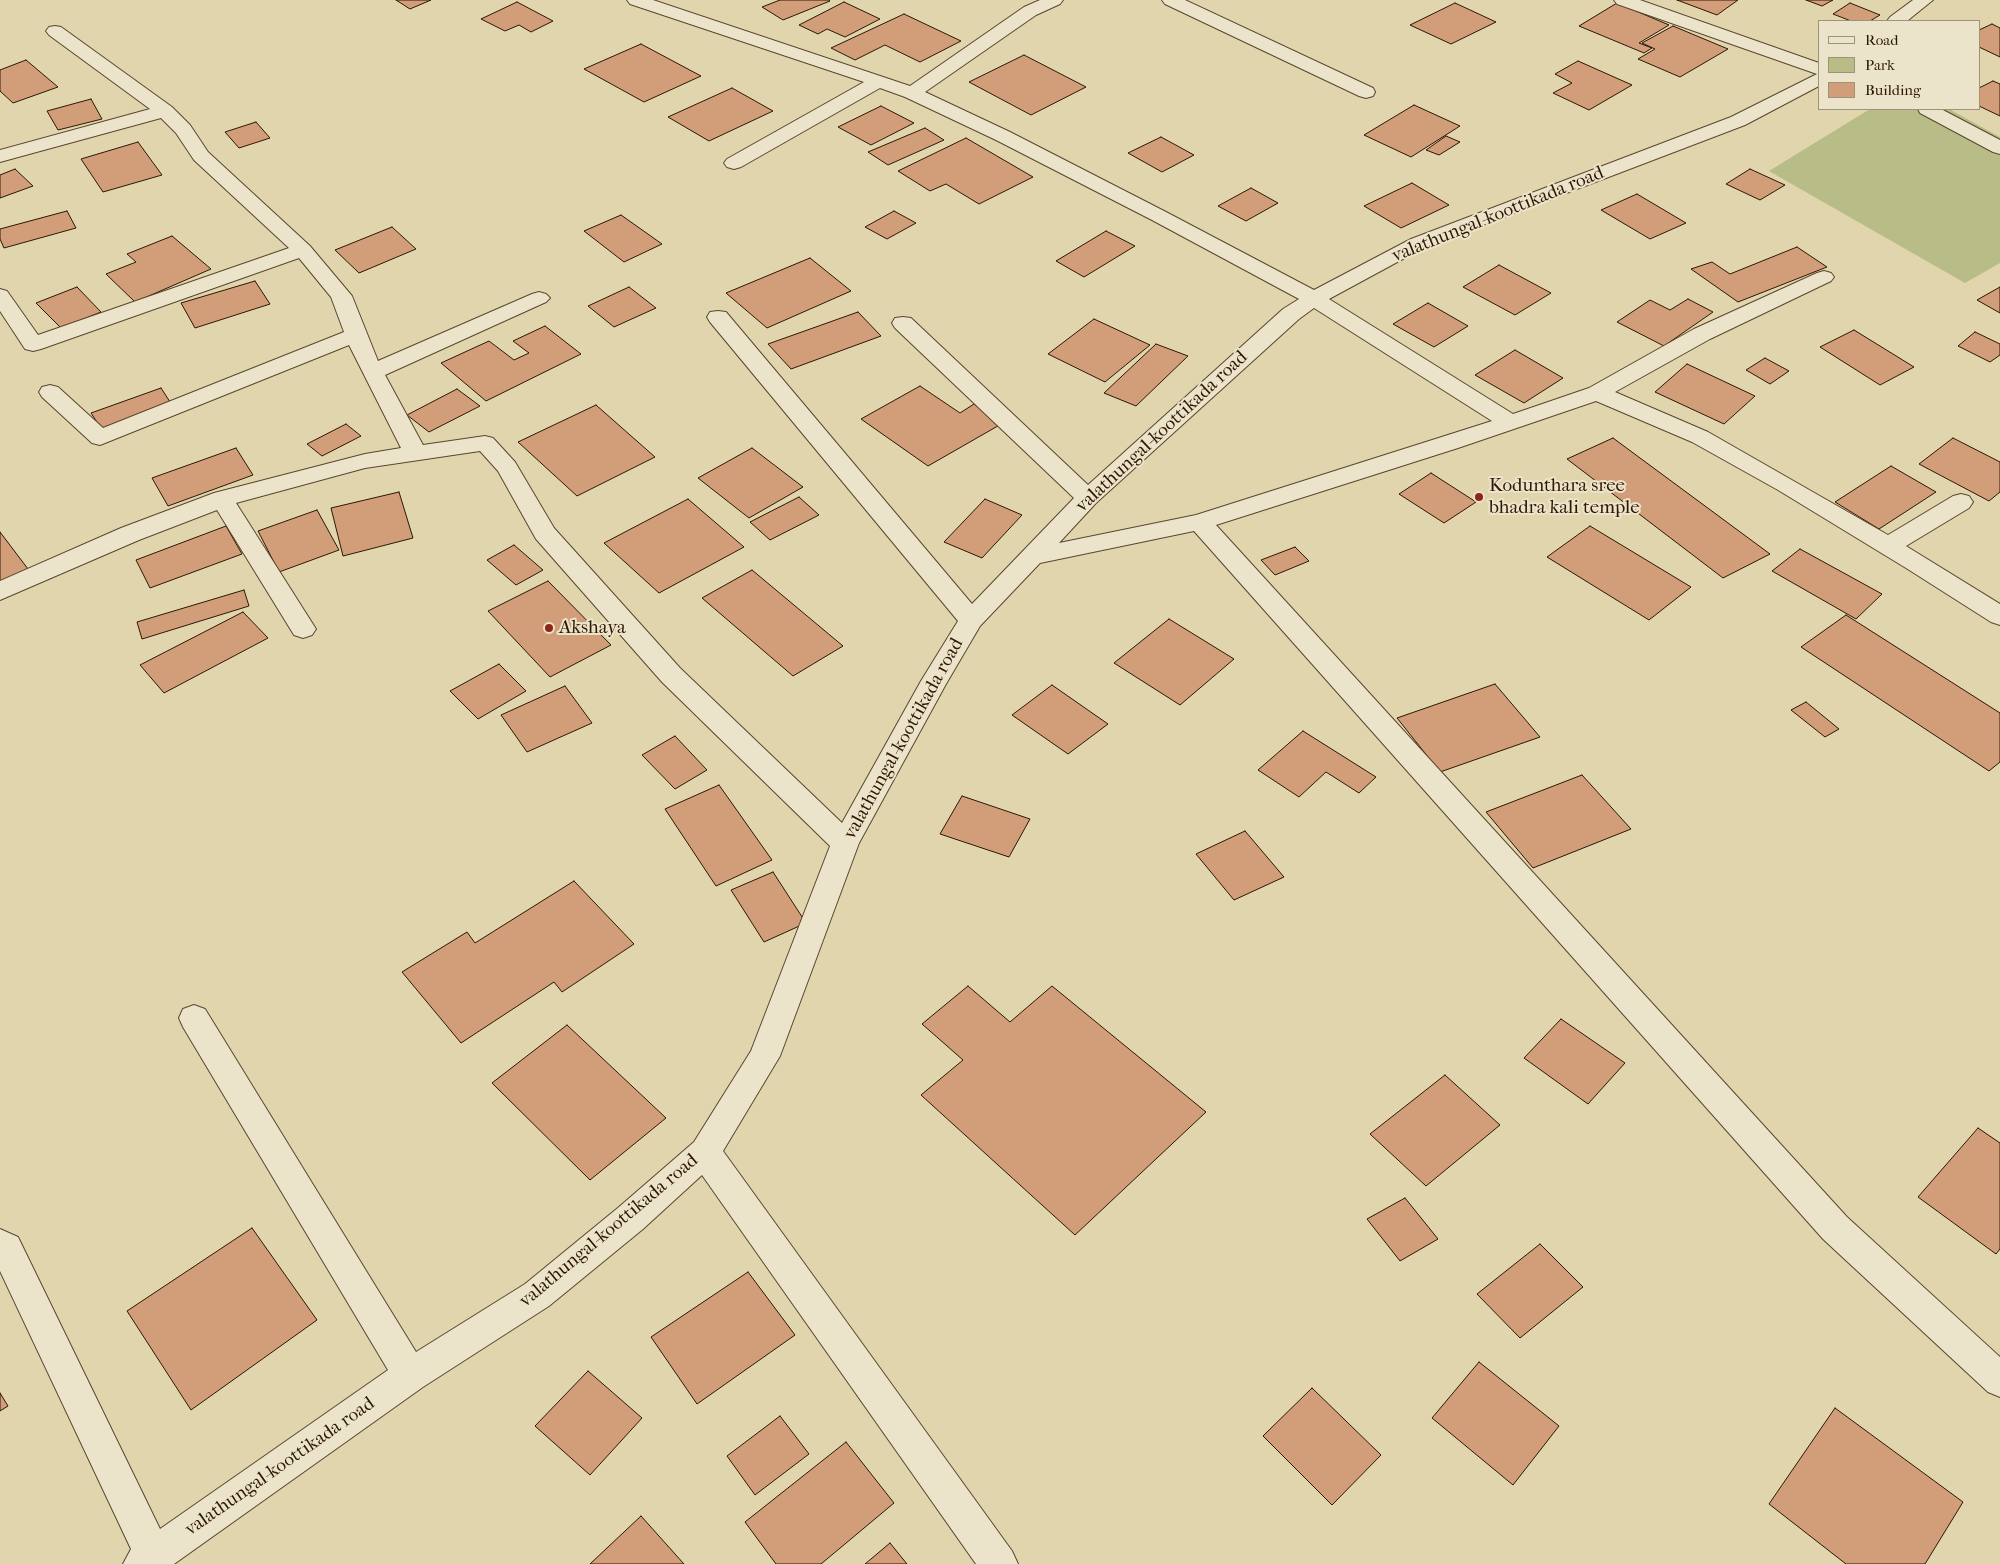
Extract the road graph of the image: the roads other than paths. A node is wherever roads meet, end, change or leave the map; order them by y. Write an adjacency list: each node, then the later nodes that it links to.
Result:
1 (636, 0): 10 (street)
2 (1054, 0): 12 (street)
3 (1171, 0): 11 (street)
4 (1623, 0): 8 (street)
5 (1924, 0): 6 (street)
6 (1897, 20)
7 (55, 31): 14 (street)
8 (1818, 69)
9 (1818, 80): 22 (street, valathungal-koottikada road)
10 (877, 82): 12 (street); 17 (street)
11 (1366, 92)
12 (912, 93): 22 (street)
13 (1929, 110): 15 (street)
14 (165, 111): 16 (street); 18 (street)
15 (2000, 148)
16 (0, 156)
17 (734, 163)
18 (303, 250): 20 (street); 25 (street)
19 (1824, 277): 28 (street)
20 (0, 295)
21 (539, 298): 26 (street)
22 (1314, 299): 29 (street); 31 (street, valathungal-koottikada road)
23 (718, 318): 39 (street)
24 (903, 324): 31 (street)
25 (356, 335): 26 (street); 27 (street)
26 (373, 372): 30 (street)
27 (50, 392)
28 (1597, 393): 29 (street); 35 (street)
29 (1510, 422): 34 (street)
30 (415, 452): 32 (street); 41 (street)
31 (1088, 498): 36 (street, valathungal-koottikada road)
32 (222, 499): 37 (street); 40 (street)
33 (1961, 502): 35 (street)
34 (1199, 522): 36 (street); 46 (street)
35 (1888, 546): 38 (street)
36 (1032, 558): 39 (street, valathungal-koottikada road)
37 (0, 591)
38 (2000, 616)
39 (971, 620): 41 (street, valathungal-koottikada road)
40 (303, 629)
41 (845, 843): 43 (street, valathungal-koottikada road)
42 (194, 1018): 45 (street)
43 (705, 1152): 45 (street, valathungal-koottikada road); 48 (street)
44 (2, 1248): 47 (street)
45 (412, 1375): 47 (street, valathungal-koottikada road)
46 (2000, 1380)
47 (148, 1560)
48 (999, 1564)

